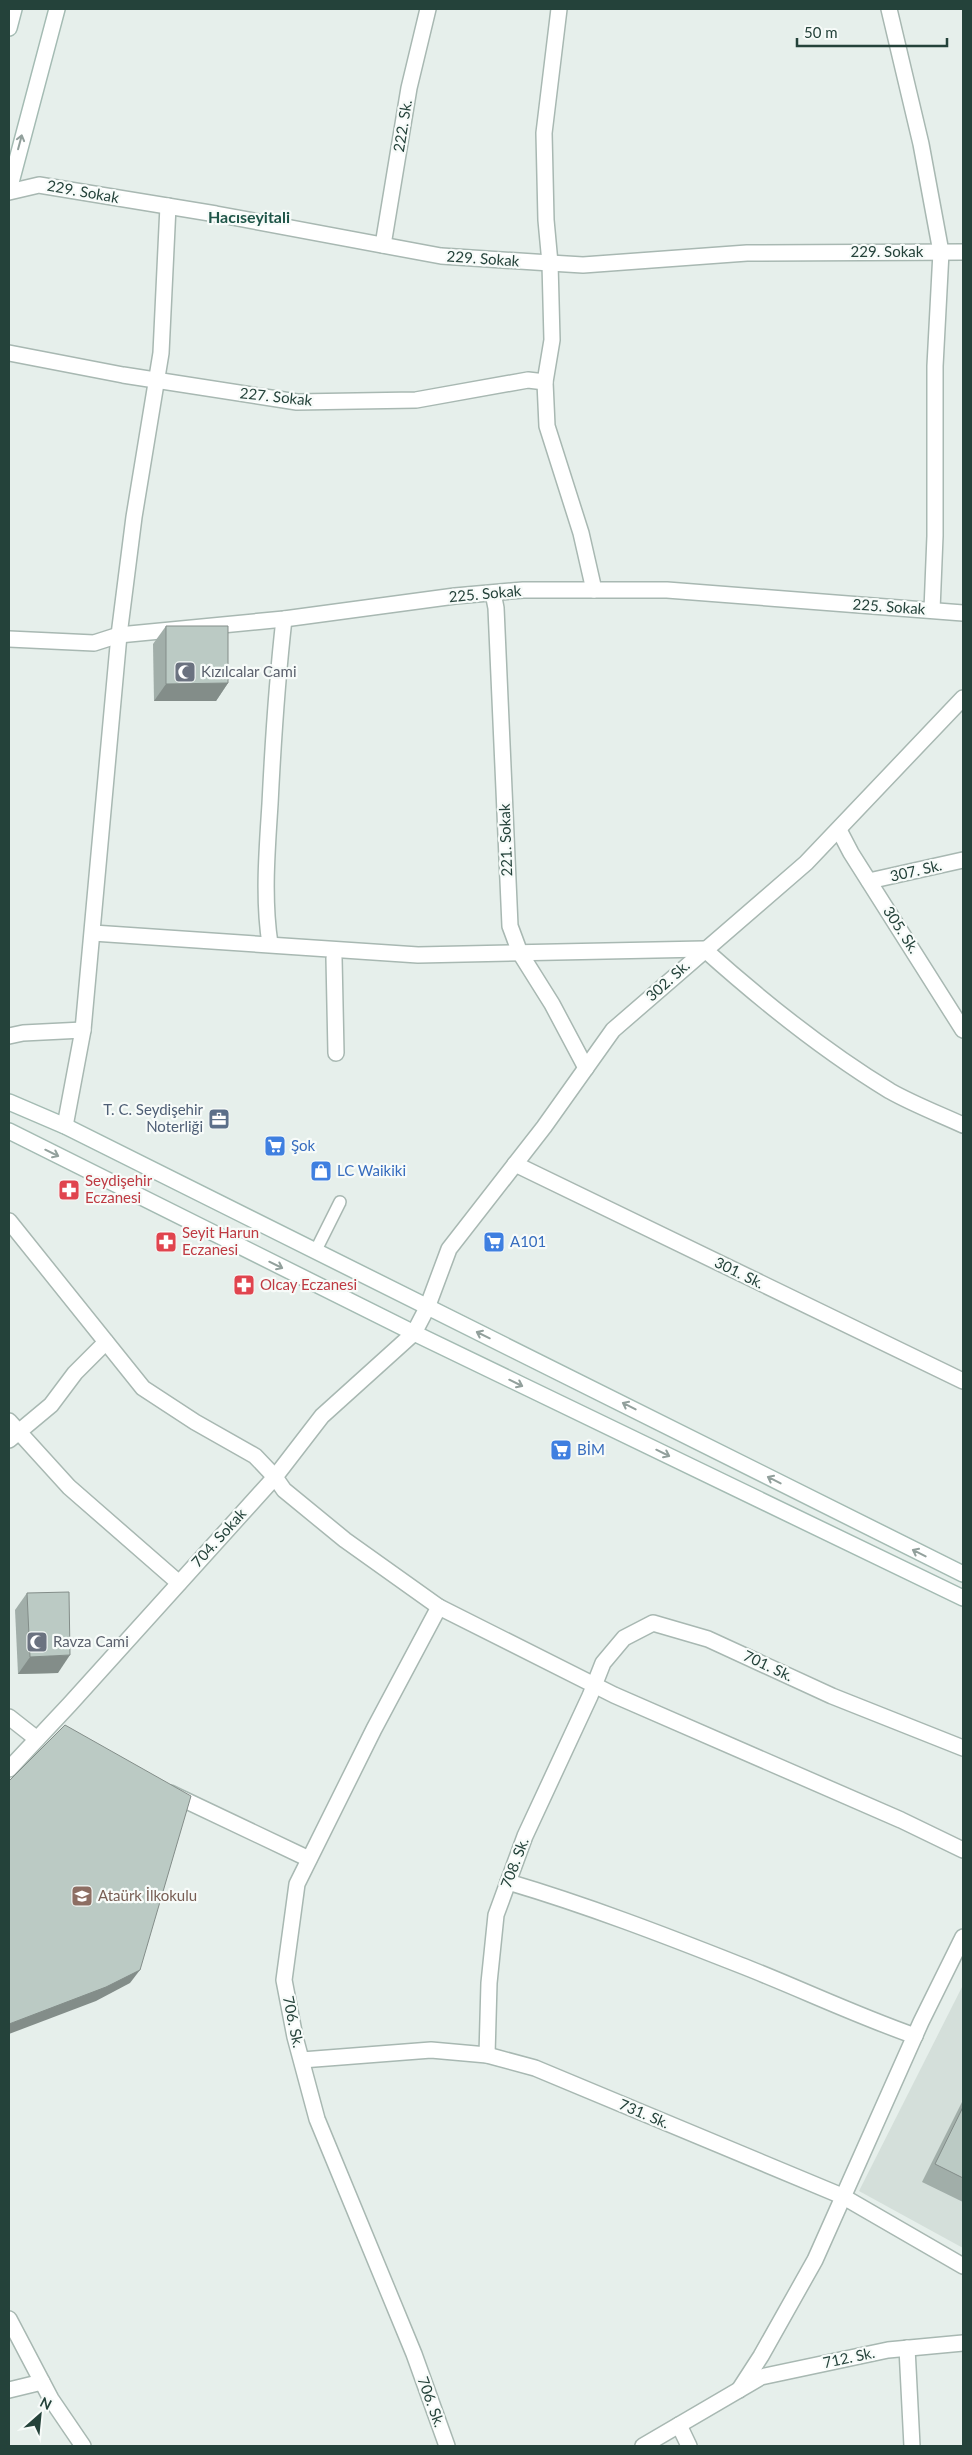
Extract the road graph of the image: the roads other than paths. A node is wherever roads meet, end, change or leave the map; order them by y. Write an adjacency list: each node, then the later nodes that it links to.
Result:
1 (14, 9): 6 (street)
2 (57, 9): 7 (street, one-way to 2)
3 (428, 9): 9 (street, 222. Sk.)
4 (559, 9): 12 (street)
5 (889, 9): 10 (street)
6 (9, 28)
7 (9, 191): 8 (street, 229. Sokak)
8 (168, 206): 9 (street, 229. Sokak); 14 (street)
9 (383, 245): 12 (street, 229. Sokak)
10 (941, 252): 11 (street, 229. Sokak); 12 (street, 229. Sokak); 18 (street)
11 (963, 252)
12 (550, 263): 15 (street)
13 (9, 353): 14 (street, 227. Sokak)
14 (157, 380): 15 (street, 227. Sokak); 21 (street)
15 (545, 382): 16 (street)
16 (594, 590): 17 (street, 225. Sokak); 18 (street, 225. Sokak)
17 (493, 592): 20 (street, 225. Sokak); 30 (street, 221. Sokak)
18 (932, 610): 19 (street, 225. Sokak)
19 (963, 613)
20 (284, 619): 21 (street, 225. Sokak); 28 (street)
21 (119, 635): 22 (street, 225. Sokak); 27 (street)
22 (9, 639)
23 (963, 698): 24 (street, 302. Sk.)
24 (839, 830): 26 (street, 305. Sk.); 29 (street, 302. Sk.)
25 (963, 860): 26 (street, 307. Sk.)
26 (869, 881): 33 (street, 305. Sk.)
27 (93, 935): 28 (street); 31 (street); 32 (street)
28 (270, 944): 30 (street)
29 (704, 949): 30 (street); 36 (street, 302. Sk.); 38 (street)
30 (520, 953): 31 (street); 36 (street, 221. Sokak)
31 (334, 958): 35 (street)
32 (83, 1030): 34 (street); 39 (street)
33 (963, 1030)
34 (9, 1036)
35 (336, 1053)
36 (586, 1068): 41 (street, 302. Sk.)
37 (9, 1102): 39 (street)
38 (963, 1125)
39 (65, 1126): 44 (street)
40 (9, 1132): 46 (street, one-way to 46)
41 (515, 1164): 45 (street, 302. Sk.); 48 (street, 301. Sk.)
42 (340, 1202): 44 (lane)
43 (9, 1221): 47 (street)
44 (315, 1252): 45 (street)
45 (427, 1308): 46 (street, 704. Sokak); 51 (street, one-way to 45)
46 (414, 1333): 50 (street, 704. Sokak); 53 (street, one-way to 53)
47 (106, 1342): 49 (street); 50 (street)
48 (963, 1381)
49 (12, 1431): 52 (street)
50 (275, 1477): 52 (street, 704. Sokak); 54 (street)
51 (963, 1574)
52 (179, 1583): 57 (street, 704. Sokak)
53 (963, 1598)
54 (439, 1606): 55 (street); 64 (street, 706. Sk.)
55 (593, 1684): 60 (street, 701. Sk.); 63 (street); 65 (street, 708. Sk.)
56 (9, 1717): 59 (street)
57 (55, 1720): 58 (street); 59 (street, 704. Sokak)
58 (69, 1728)
59 (37, 1739): 61 (street, 704. Sokak)
60 (963, 1748)
61 (9, 1769)
62 (155, 1784): 64 (street)
63 (963, 1850)
64 (309, 1859): 70 (street, 706. Sk.)
65 (508, 1882): 68 (street); 69 (street, 708. Sk.)
66 (963, 1937): 67 (street)
67 (957, 1965): 68 (street)
68 (915, 2036): 71 (street)
69 (487, 2055): 70 (street, 731. Sk.); 71 (street, 731. Sk.)
70 (302, 2060): 81 (street, 706. Sk.)
71 (842, 2196): 72 (street, 731. Sk.); 78 (street)
72 (963, 2266)
73 (9, 2318): 76 (street)
74 (963, 2343): 75 (street, 712. Sk.)
75 (907, 2348): 78 (street, 712. Sk.); 84 (street)
76 (42, 2382): 77 (street); 80 (street)
77 (9, 2390)
78 (739, 2390): 79 (street, 712. Sk.)
79 (679, 2425): 82 (street, 712. Sk.); 83 (street)
80 (83, 2446)
81 (447, 2446)
82 (643, 2446)
83 (689, 2446)
84 (912, 2446)

